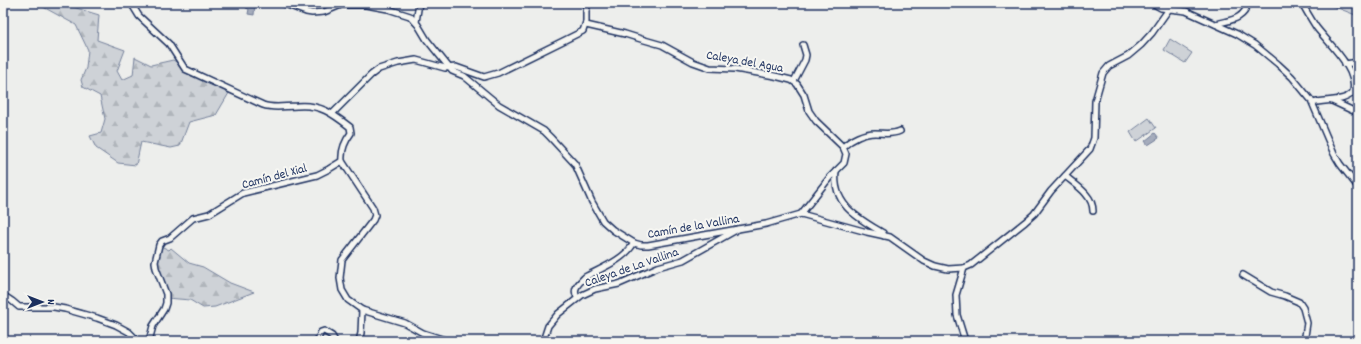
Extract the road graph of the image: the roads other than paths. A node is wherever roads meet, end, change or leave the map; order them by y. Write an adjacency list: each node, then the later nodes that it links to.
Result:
1 (131, 3): 19 (street)
2 (282, 3): 9 (street)
3 (419, 3): 9 (street)
4 (588, 3): 11 (street)
5 (1152, 3): 8 (street)
6 (1248, 3): 10 (street)
7 (1302, 3): 14 (street)
8 (1169, 9): 10 (street); 25 (street)
9 (416, 22): 15 (street, Camín de la Vallina)
10 (1216, 24): 18 (street)
11 (586, 25): 15 (street); 16 (street, Caleya del Agua)
12 (803, 45): 16 (street)
13 (1358, 62): 14 (street)
14 (1345, 64): 17 (street)
15 (449, 67): 19 (street); 31 (street, Camín de la Vallina)
16 (794, 81): 22 (street, Caleya del Agua)
17 (1331, 101): 18 (street); 20 (street)
18 (1313, 103): 26 (street)
19 (333, 113): 23 (street)
20 (1358, 113)
21 (900, 131): 22 (street)
22 (843, 146): 24 (street)
23 (342, 161): 36 (street); 38 (street, Camín del Xial)
24 (836, 171): 28 (street); 30 (street)
25 (1065, 176): 27 (street); 32 (street)
26 (1358, 187)
27 (1093, 211)
28 (801, 214): 29 (street, Camín de la Vallina); 30 (street)
29 (741, 227): 31 (street, Camín de la Vallina); 35 (street, Caleya de La Vallina)
30 (884, 236): 32 (street)
31 (634, 243): 35 (street)
32 (964, 268): 44 (street)
33 (1243, 275): 45 (street)
34 (3, 295): 37 (street)
35 (577, 297): 43 (street, Caleya de La Vallina)
36 (362, 310): 41 (street); 42 (street)
37 (138, 341)
38 (149, 341)
39 (317, 341): 40 (street)
40 (335, 341)
41 (359, 341)
42 (448, 341)
43 (543, 341)
44 (965, 341)
45 (1307, 341)

